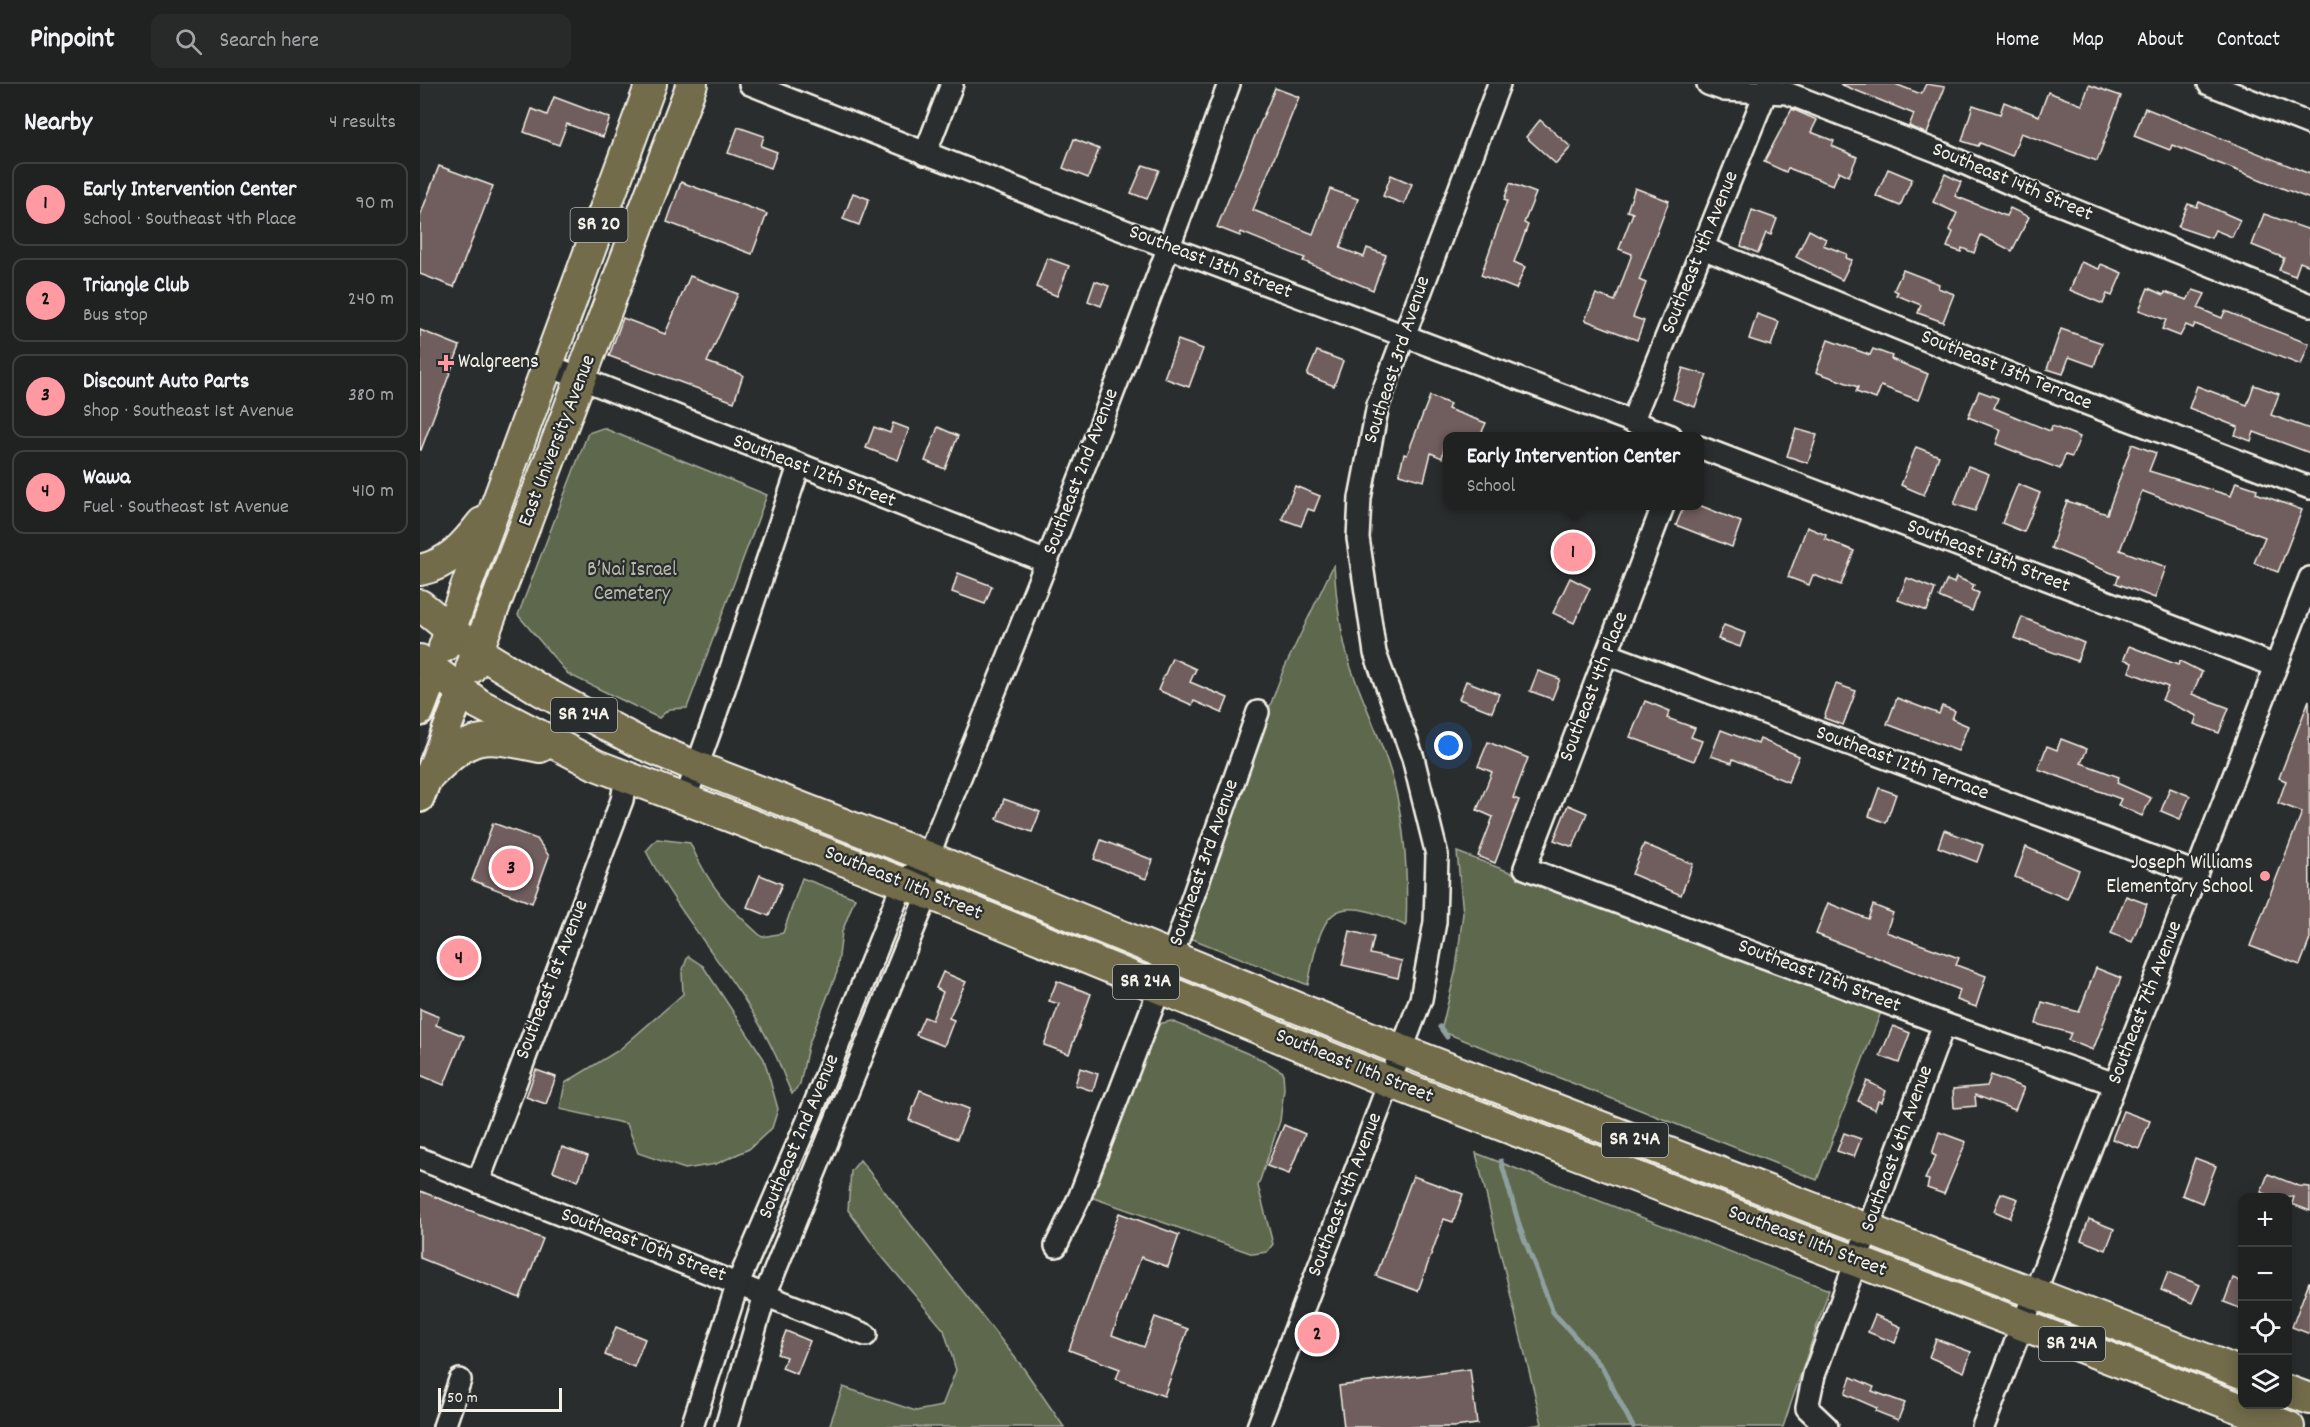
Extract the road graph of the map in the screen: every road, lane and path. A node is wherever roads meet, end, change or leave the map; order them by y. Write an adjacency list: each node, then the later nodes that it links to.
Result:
1 (651, 84): 16 (highway, East University Avenue / SR 20)
2 (692, 84): 17 (highway, East University Avenue / SR 20)
3 (750, 84): 11 (street, Southeast 13th Street)
4 (952, 84): 11 (street)
5 (1229, 84): 12 (street, Southeast 2nd Avenue)
6 (1499, 84): 15 (street, Southeast 3rd Avenue)
7 (1708, 84): 9 (street, Southeast 14th Street)
8 (2209, 84): 10 (street)
9 (1767, 88): 13 (street, Southeast 4th Avenue); 14 (street, Southeast 14th Street)
10 (2310, 124)
11 (925, 154): 12 (street, Southeast 13th Street)
12 (1170, 248): 15 (street, Southeast 13th Street); 25 (street, Southeast 2nd Avenue)
13 (1703, 248): 18 (street, Southeast 4th Avenue); 22 (street, Southeast 13th Terrace)
14 (2310, 305)
15 (1403, 335): 18 (street, Southeast 13th Street); 40 (street, Southeast 3rd Avenue)
16 (547, 365): 17 (street, Southeast 12th Street); 23 (highway, East University Avenue / SR 20)
17 (582, 380): 21 (street, Southeast 12th Street); 30 (highway, East University Avenue / SR 20)
18 (1632, 422): 19 (street, Southeast 13th Street)
19 (1660, 432)
20 (1704, 449): 32 (street, Southeast 13th Street)
21 (799, 465): 25 (street, Southeast 12th Street); 38 (street)
22 (2310, 488)
23 (498, 501): 26 (highway); 29 (highway, East University Avenue / SR 20)
24 (1662, 510): 31 (street, Southeast 4th Place)
25 (1047, 562): 43 (street, Southeast 2nd Avenue)
26 (420, 570)
27 (2310, 578): 32 (street, Southeast 7th Avenue)
28 (420, 605): 29 (highway, Southeast 11th Street)
29 (450, 632): 30 (highway, Southeast 11th Street); 33 (highway, East University Avenue / SR 20)
30 (477, 651): 34 (highway, East University Avenue / SR 20); 38 (highway, Southeast 11th Street / SR 24A)
31 (1607, 654): 44 (street, Southeast 4th Place); 45 (street, Southeast 12th Terrace)
32 (2276, 666): 45 (street, Southeast 7th Avenue)
33 (427, 667): 34 (highway, Southeast 11th Street / SR 24A); 35 (main road, East University Avenue / SR 20)
34 (461, 693): 37 (highway, Southeast 11th Street / SR 24A); 41 (main road, East University Avenue / SR 20)
35 (420, 712)
36 (1258, 712): 47 (street, Southeast 3rd Avenue)
37 (569, 753): 39 (highway, Southeast 11th Street / SR 24A); 41 (highway)
38 (697, 767): 42 (street); 43 (highway, Southeast 11th Street / SR 24A)
39 (626, 777): 42 (highway, Southeast 11th Street / SR 24A); 54 (street, Southeast 1st Avenue)
40 (1420, 783): 50 (street, Southeast 4th Avenue)
41 (424, 787)
42 (685, 800): 46 (highway, Southeast 11th Street / SR 24A)
43 (928, 857): 46 (street, Southeast 2nd Avenue); 47 (highway, Southeast 11th Street / SR 24A)
44 (1525, 868): 49 (street, Southeast 12th Street)
45 (2196, 873): 52 (street, Southeast 7th Avenue)
46 (915, 888): 48 (highway, Southeast 11th Street / SR 24A); 58 (street, Southeast 2nd Avenue); 59 (street, Southeast 2nd Avenue)
47 (1172, 956): 48 (street, Southeast 3rd Avenue); 50 (highway, Southeast 11th Street / SR 24A)
48 (1160, 988): 51 (highway, Southeast 11th Street / SR 24A); 56 (street, Southeast 3rd Avenue)
49 (1944, 1024): 52 (street, Southeast 12th Street); 55 (street, Southeast 6th Avenue)
50 (1401, 1050): 51 (street, Southeast 4th Avenue); 55 (highway, Southeast 11th Street / SR 24A)
51 (1389, 1082): 57 (highway, Southeast 11th Street / SR 24A); 70 (street, Southeast 4th Avenue)
52 (2115, 1084): 60 (street, Southeast 7th Avenue)
53 (420, 1159): 54 (street, Southeast 10th Street)
54 (478, 1182): 58 (street, Southeast 10th Street)
55 (1868, 1230): 57 (street, Southeast 6th Avenue); 60 (highway, Southeast 11th Street / SR 24A)
56 (1056, 1246)
57 (1856, 1261): 61 (highway, Southeast 11th Street / SR 24A); 71 (street, Southeast 6th Avenue)
58 (738, 1283): 59 (street, Southeast 10th Street); 68 (street, Southeast 2nd Avenue)
59 (765, 1294): 62 (street, Southeast 10th Street); 69 (street, Southeast 2nd Avenue)
60 (2035, 1294): 61 (street, Southeast 7th Avenue); 63 (highway, Southeast 11th Street / SR 24A)
61 (2023, 1325): 72 (street, Southeast 7th Avenue); 73 (highway, Southeast 11th Street / SR 24A)
62 (866, 1335)
63 (2238, 1371)
64 (460, 1380): 67 (street)
65 (2292, 1392): 66 (highway)
66 (2310, 1399)
67 (444, 1427)
68 (692, 1427)
69 (726, 1427)
70 (1258, 1427)
71 (1827, 1427)
72 (1983, 1427)
73 (2289, 1427)

